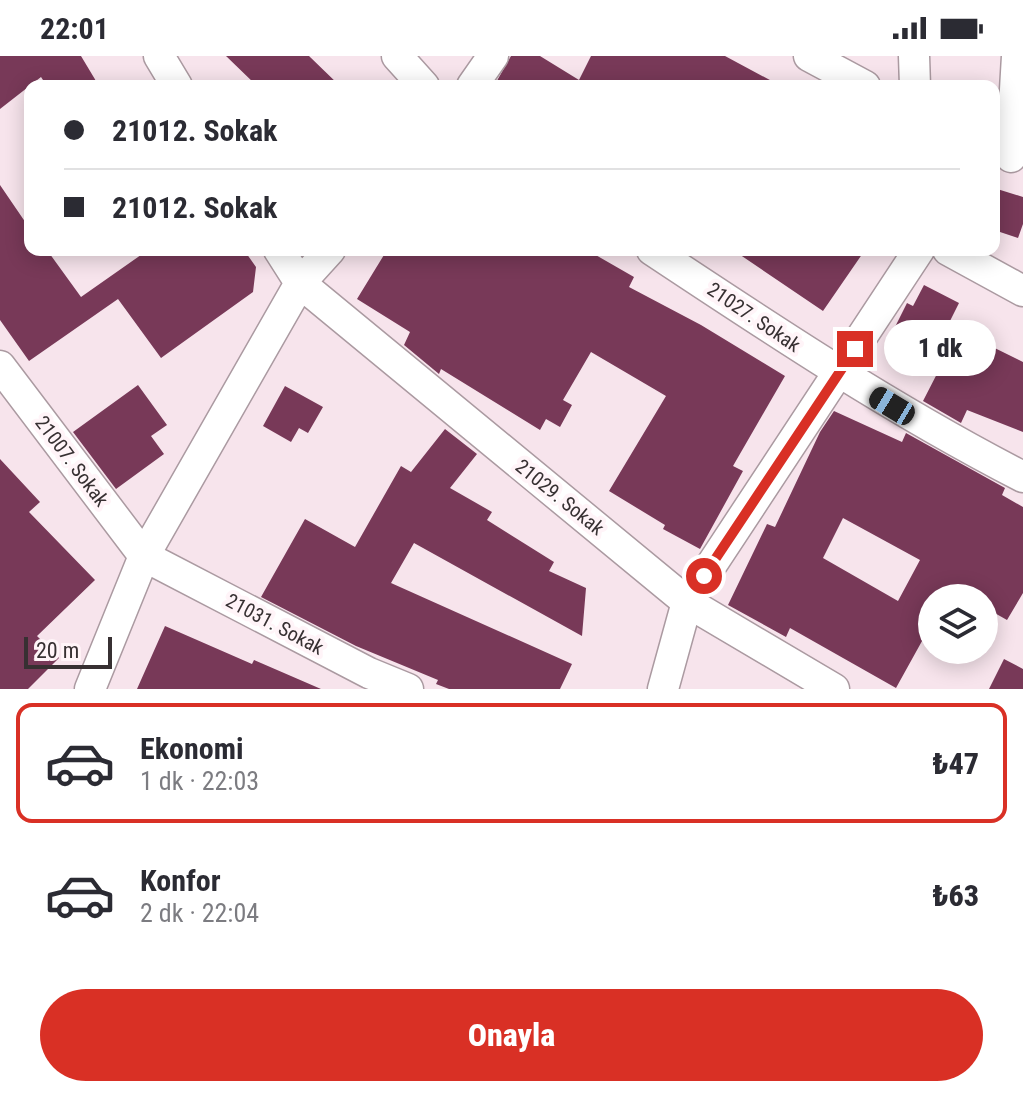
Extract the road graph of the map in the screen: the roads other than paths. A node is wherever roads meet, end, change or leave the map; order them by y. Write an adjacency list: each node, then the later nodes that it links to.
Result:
1 (159, 56): 7 (street)
2 (397, 56): 8 (street)
3 (493, 56): 9 (street)
4 (809, 56): 10 (street)
5 (914, 56): 11 (street)
6 (1017, 56): 12 (street)
7 (173, 80)
8 (419, 80)
9 (476, 80)
10 (854, 80)
11 (915, 80)
12 (1009, 158)
13 (283, 256): 18 (street, 21029. Sokak)
14 (325, 256): 18 (street)
15 (661, 256): 21 (street, 21027. Sokak)
16 (915, 256): 21 (street)
17 (959, 256): 19 (street)
18 (300, 283): 23 (street); 24 (street, 21029. Sokak)
19 (1023, 291)
20 (0, 366): 23 (street, 21007. Sokak)
21 (839, 374): 22 (street, 21027. Sokak); 24 (street)
22 (1023, 477)
23 (144, 556): 25 (street); 26 (street, 21031. Sokak)
24 (687, 602): 27 (street); 28 (street, 21029. Sokak)
25 (90, 689)
26 (408, 689)
27 (663, 689)
28 (834, 689)

